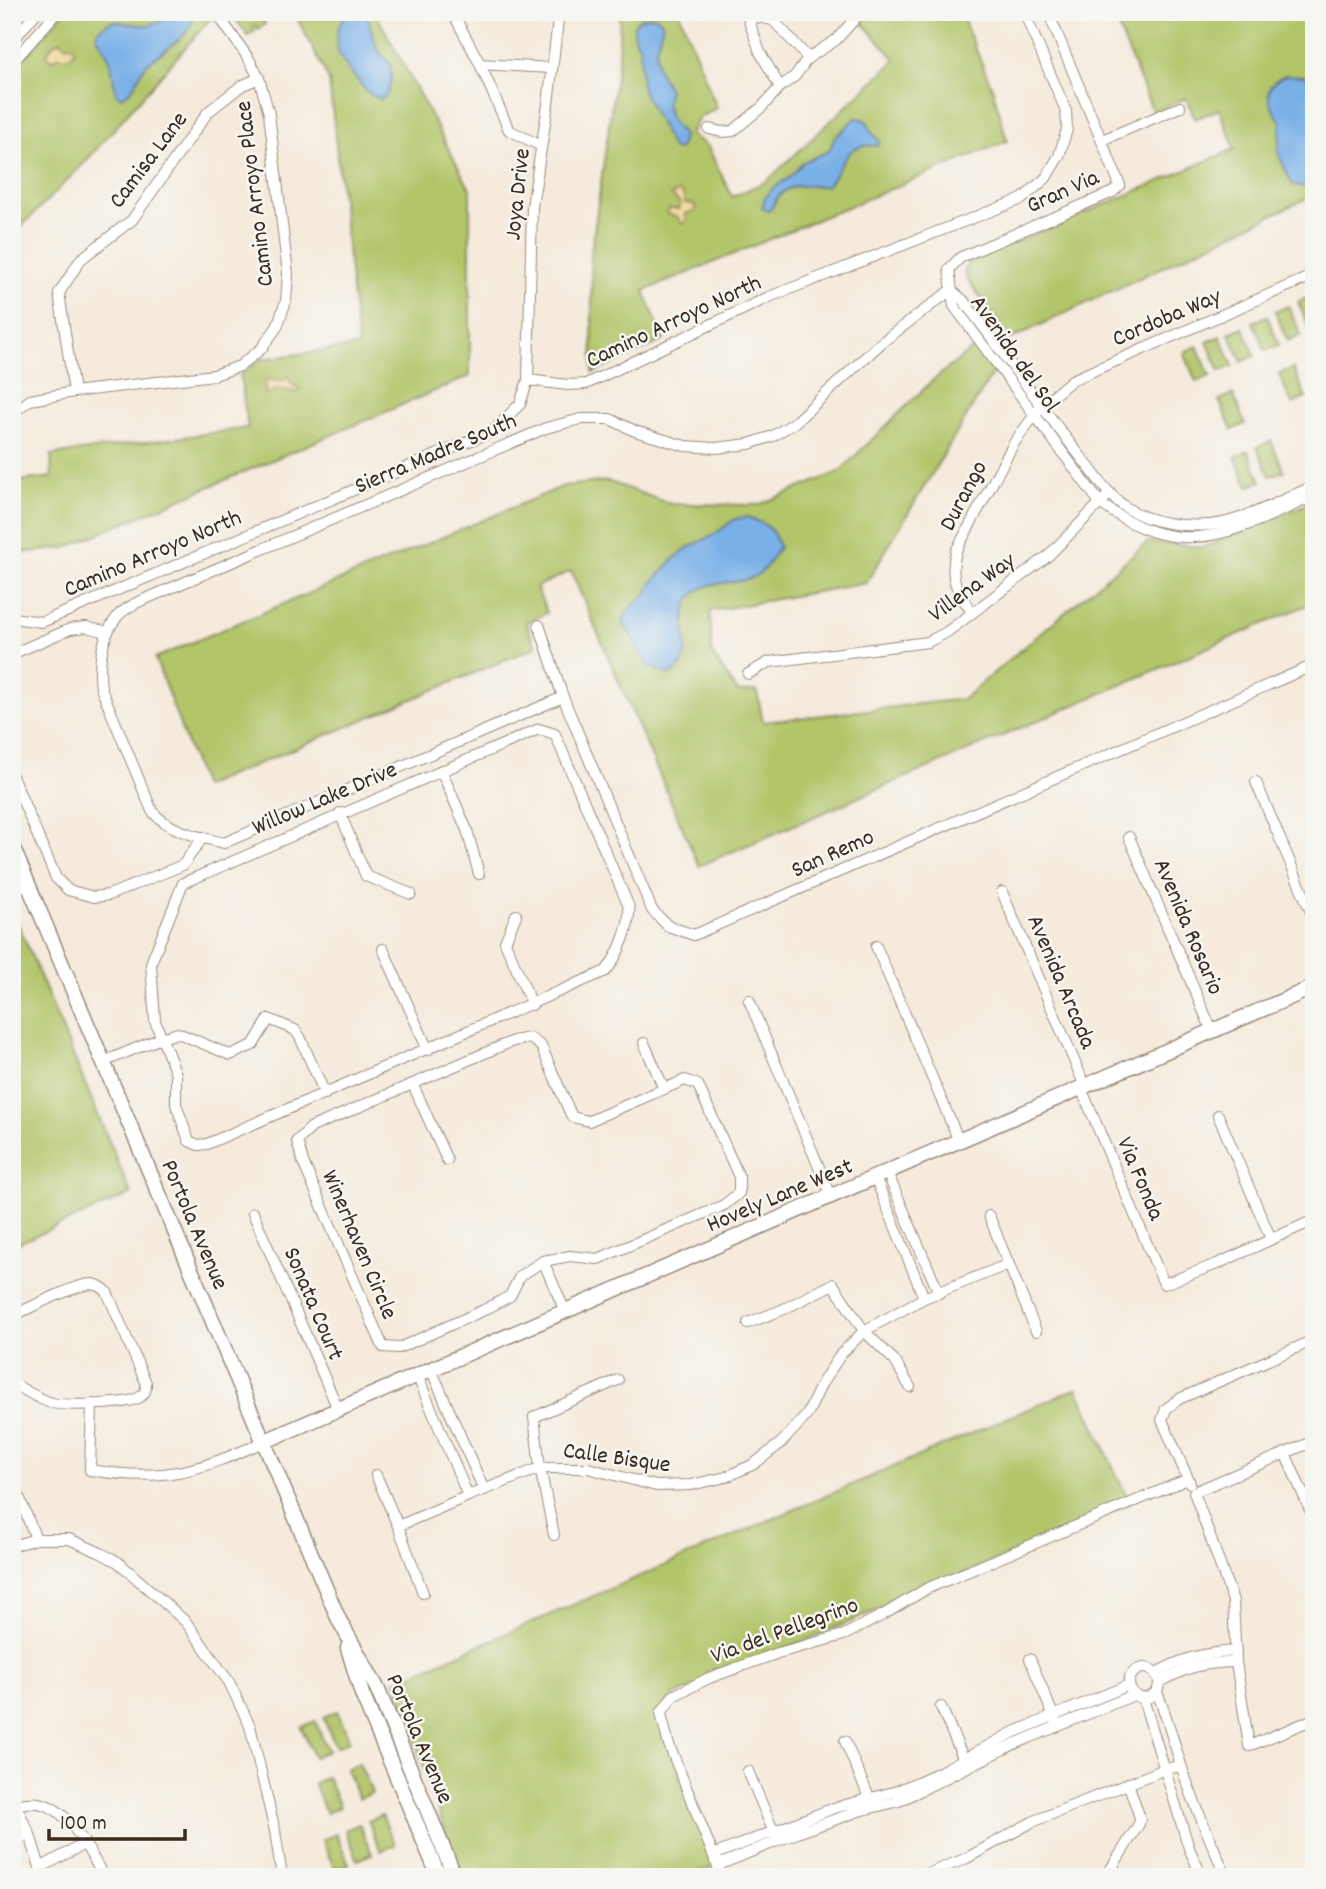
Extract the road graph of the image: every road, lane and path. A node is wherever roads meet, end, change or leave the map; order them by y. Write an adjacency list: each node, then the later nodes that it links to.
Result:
1 (37, 12): 10 (street)
2 (57, 12): 12 (street)
3 (216, 12): 15 (street, Camino Arroyo Place)
4 (559, 12): 14 (street, Joya Drive)
5 (1024, 12): 23 (street, Camino Arroyo North)
6 (1048, 12): 19 (street, Gran Via)
7 (746, 14): 11 (street); 16 (street)
8 (455, 17): 13 (street)
9 (854, 20): 11 (street)
10 (12, 41)
11 (808, 58): 16 (street)
12 (12, 64)
13 (481, 64): 14 (street); 20 (street)
14 (551, 68): 20 (street, Joya Drive)
15 (259, 78): 24 (street, Camisa Lane); 24 (street, Camino Arroyo Place)
16 (780, 87): 18 (street)
17 (1180, 107): 19 (street)
18 (709, 129)
19 (1102, 141): 22 (street, Gran Via)
20 (541, 146): 23 (street, Joya Drive)
21 (1314, 275): 25 (street, Cordoba Way)
22 (951, 290): 25 (street, Avenida del Sol); 27 (street, Avenida del Sol); 35 (street, Sierra Madre South)
23 (528, 380): 33 (street, Camino Arroyo North)
24 (74, 392): 26 (street, Camino Arroyo Place)
25 (1042, 405): 27 (street, Durango); 29 (street, Avenida del Sol)
26 (12, 413)
27 (1033, 415): 31 (street, Avenida del Sol); 32 (street, Durango)
28 (1314, 486): 29 (street, Avenida del Sol)
29 (1110, 493): 31 (street, Villena Way)
30 (1314, 496): 31 (street, Avenida del Sol)
31 (1100, 503): 32 (street, Villena Way)
32 (972, 611): 38 (street, Villena Way)
33 (12, 618)
34 (539, 625): 39 (street, San Remo)
35 (108, 632): 36 (street); 44 (street, Sierra Madre South)
36 (12, 654)
37 (1314, 665): 39 (street, San Remo)
38 (748, 674)
39 (563, 696): 44 (street)
40 (441, 770): 43 (street, Willow Lake Drive); 47 (street); 56 (street, Willow Lake Drive)
41 (12, 776): 44 (street)
42 (1256, 782): 51 (street)
43 (340, 813): 49 (street); 58 (street, Willow Lake Drive)
44 (203, 837)
45 (1129, 837): 57 (street, Avenida Rosario)
46 (12, 846): 61 (main road, Portola Avenue)
47 (479, 874)
48 (1002, 892): 63 (street, Avenida Arcada)
49 (411, 894)
50 (516, 915): 56 (street)
51 (1314, 919)
52 (876, 946): 67 (street)
53 (383, 949): 60 (street)
54 (1314, 987): 57 (main road, Hovely Lane West)
55 (749, 1000): 70 (street)
56 (531, 1005): 60 (street, Willow Lake Drive)
57 (1212, 1031): 63 (main road, Hovely Lane West)
58 (161, 1038): 61 (street); 65 (street); 65 (street, Willow Lake Drive)
59 (644, 1043): 64 (street)
60 (428, 1049): 65 (street, Willow Lake Drive)
61 (103, 1062): 95 (main road, Portola Avenue)
62 (413, 1085): 64 (street); 68 (street); 77 (street, Winerhaven Circle)
63 (1083, 1087): 67 (main road, Hovely Lane West); 74 (street, Via Fonda)
64 (664, 1089): 77 (street)
65 (325, 1094)
66 (1218, 1115): 74 (street)
67 (959, 1141): 69 (main road, Hovely Lane West)
68 (447, 1160)
69 (881, 1175): 70 (main road, Hovely Lane West); 75 (street); 76 (street)
70 (831, 1196): 81 (main road, Hovely Lane West)
71 (253, 1213): 93 (street, Sonata Court)
72 (989, 1216): 78 (street)
73 (1314, 1220): 74 (street)
74 (1271, 1239)
75 (921, 1251): 76 (street); 79 (street)
76 (907, 1257): 80 (street)
77 (543, 1261): 81 (street)
78 (1009, 1264): 79 (street, Calle Bisque); 85 (street)
79 (939, 1293): 80 (street, Calle Bisque)
80 (924, 1298): 84 (street, Calle Bisque)
81 (565, 1311): 87 (main road, Hovely Lane West)
82 (12, 1316): 92 (street)
83 (748, 1323): 84 (street)
84 (864, 1331): 91 (street); 99 (street, Calle Bisque)
85 (1036, 1332)
86 (1314, 1340): 102 (street)
87 (431, 1369): 88 (main road, Hovely Lane West); 96 (street)
88 (417, 1375): 93 (main road, Hovely Lane West); 98 (street)
89 (618, 1380): 99 (street)
90 (12, 1382): 92 (street)
91 (910, 1387)
92 (92, 1404): 95 (street)
93 (338, 1409): 95 (main road, Hovely Lane West)
94 (1314, 1441): 97 (street)
95 (263, 1442): 112 (main road, Portola Avenue)
96 (466, 1448): 98 (street); 103 (street)
97 (1285, 1453): 104 (street); 106 (street)
98 (451, 1455): 105 (street)
99 (540, 1468): 103 (street, Calle Bisque); 108 (street)
100 (376, 1475): 107 (street)
101 (12, 1479): 109 (street)
102 (1188, 1479): 104 (street); 135 (street, Via del Pellegrino)
103 (484, 1490): 105 (street, Calle Bisque)
104 (1194, 1492): 113 (street)
105 (468, 1496): 107 (street, Calle Bisque)
106 (1314, 1519)
107 (398, 1526): 111 (street)
108 (554, 1535)
109 (36, 1539): 110 (street); 138 (street)
110 (12, 1546)
111 (423, 1592)
112 (339, 1620): 132 (main road, Portola Avenue); 141 (main road, Portola Avenue)
113 (1236, 1656): 115 (street); 120 (street)
114 (1030, 1659): 119 (street)
115 (1157, 1683): 116 (street); 117 (street); 124 (street)
116 (1129, 1685): 117 (street); 119 (street)
117 (1138, 1697): 121 (street); 125 (street)
118 (941, 1707): 123 (street)
119 (1053, 1716): 121 (street); 123 (street)
120 (1314, 1719)
121 (1058, 1726): 123 (street)
122 (845, 1741): 129 (street)
123 (965, 1764): 129 (street)
124 (1181, 1766): 125 (street); 146 (street)
125 (1165, 1769): 127 (street); 145 (street)
126 (748, 1771): 131 (street)
127 (1128, 1783): 143 (street); 144 (street)
128 (15, 1802): 130 (street); 134 (street)
129 (871, 1803): 131 (street)
130 (30, 1835): 133 (street); 136 (street)
131 (775, 1835): 135 (street)
132 (424, 1840): 139 (main road, Portola Avenue); 140 (main road)
133 (12, 1841)
134 (84, 1844): 136 (street); 137 (street)
135 (715, 1861): 142 (street, Via del Pellegrino)
136 (42, 1872)
137 (104, 1877)
138 (282, 1877)
139 (439, 1877)
140 (447, 1877)
141 (455, 1877)
142 (722, 1877)
143 (920, 1877)
144 (1106, 1877)
145 (1202, 1877)
146 (1226, 1877)

